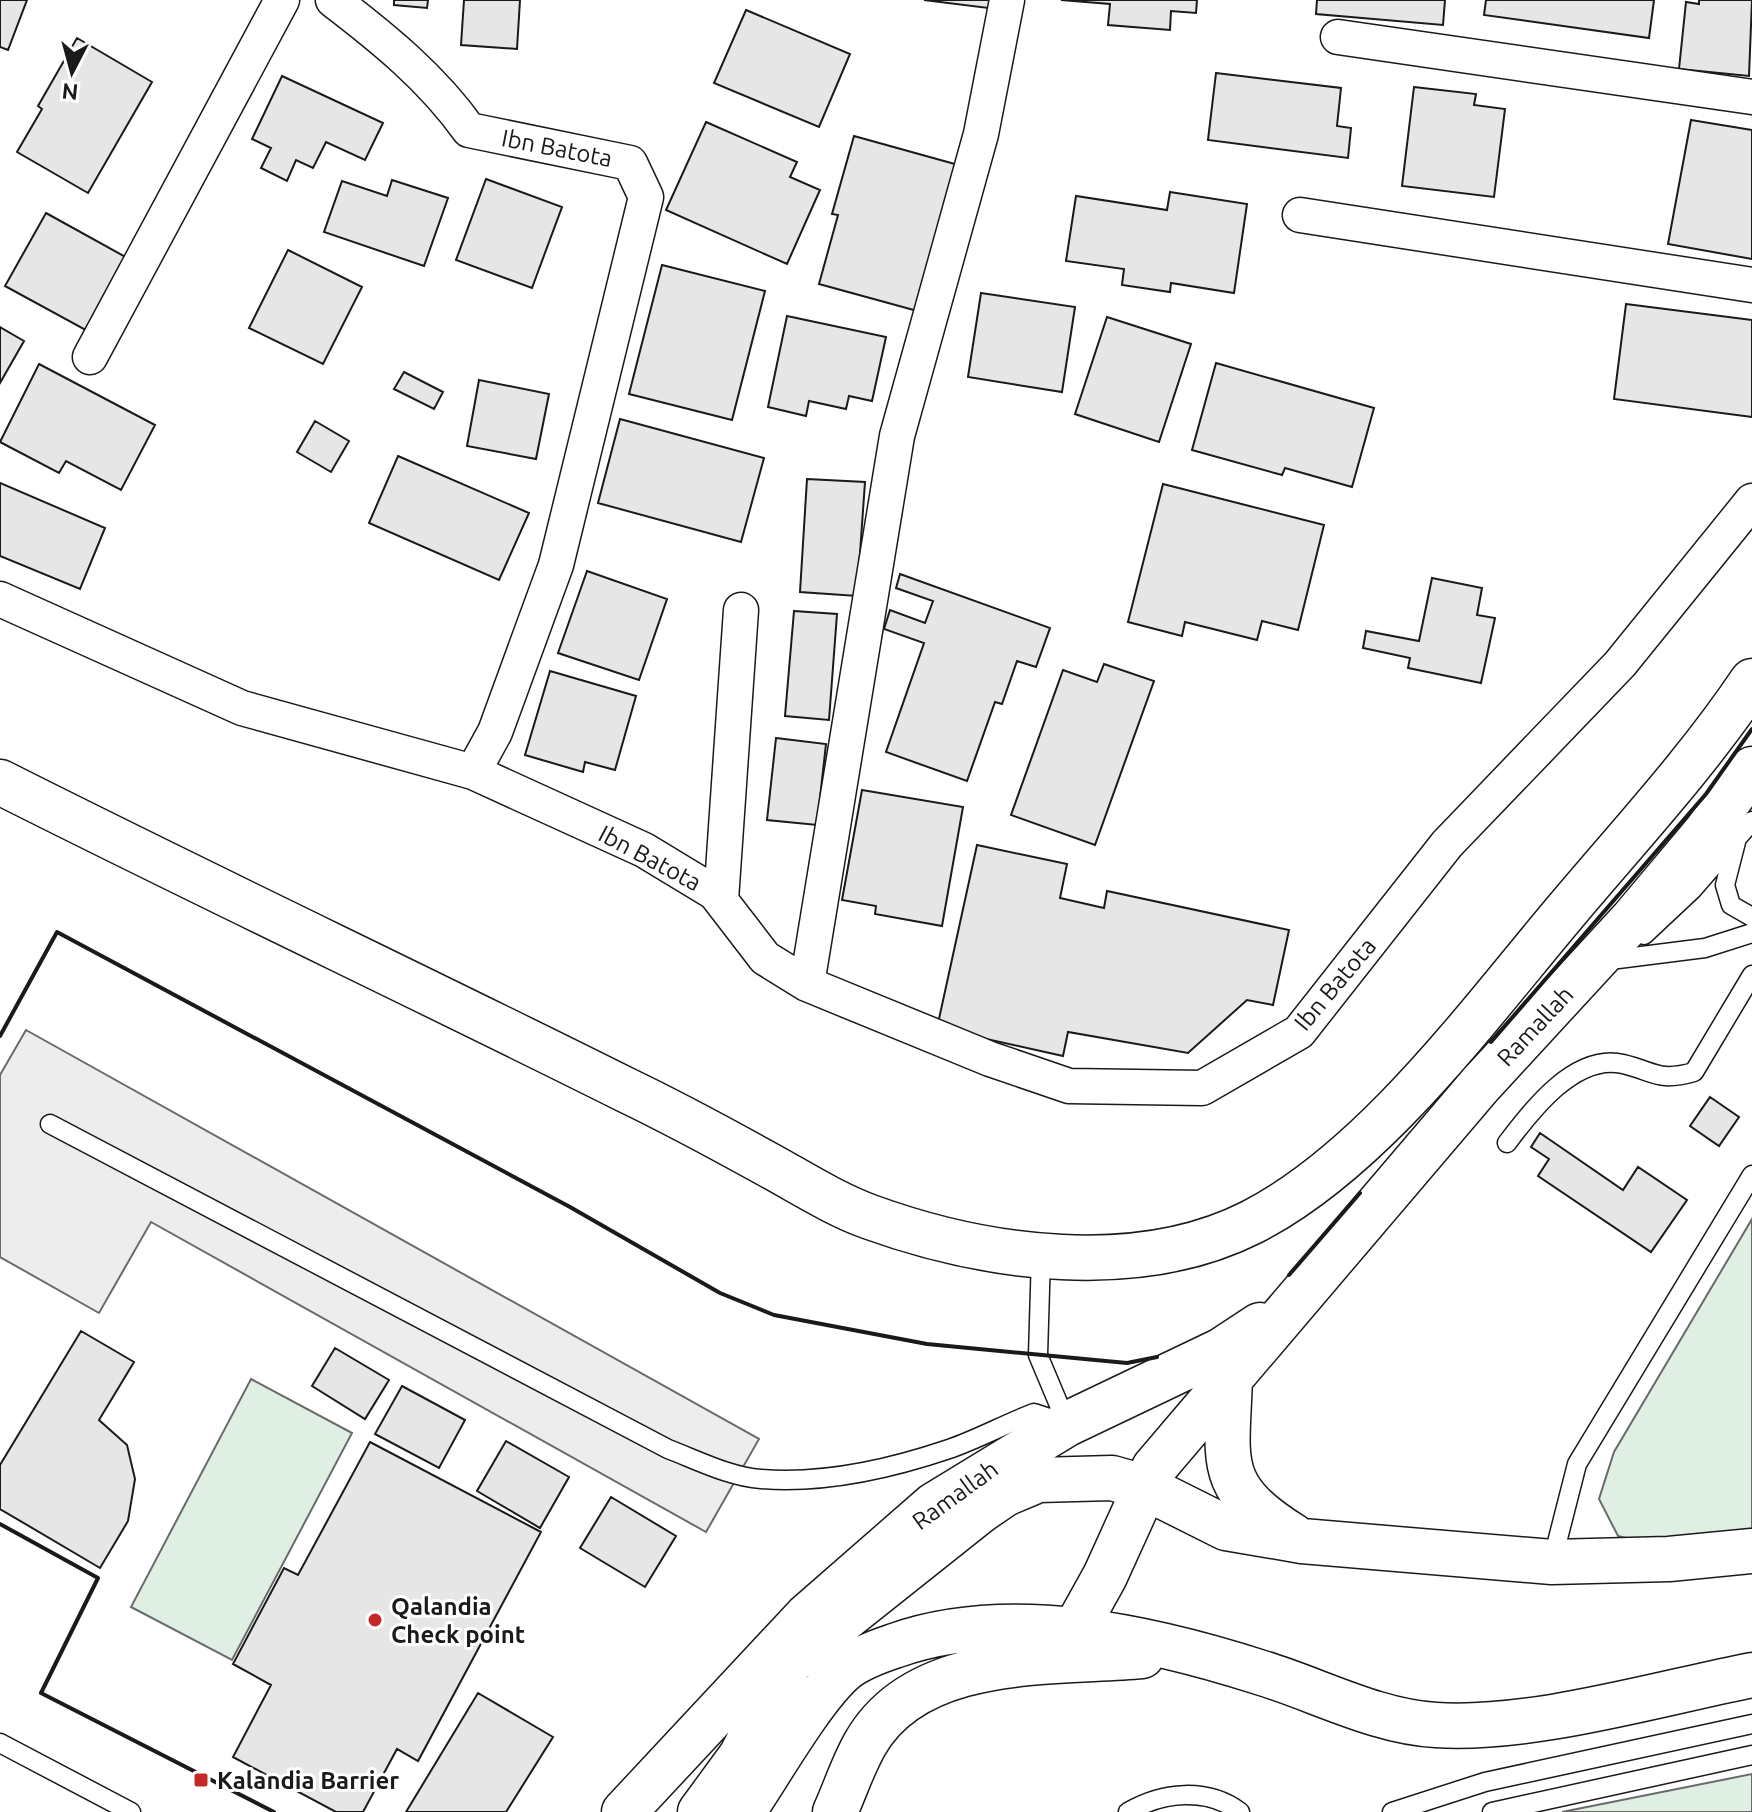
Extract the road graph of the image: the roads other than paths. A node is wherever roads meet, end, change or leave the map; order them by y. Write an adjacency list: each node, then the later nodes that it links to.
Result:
1 (282, 0): 8 (street)
2 (333, 0): 14 (street, Ibn Batota)
3 (1007, 0): 23 (street)
4 (1338, 37): 5 (street)
5 (1752, 97)
6 (1300, 215): 7 (street)
7 (1752, 285)
8 (90, 357)
9 (1752, 501): 23 (street, Ibn Batota)
10 (0, 599): 14 (street)
11 (741, 610): 18 (street)
12 (1752, 681): 28 (main road)
13 (1752, 769): 24 (main road, Ramallah)
14 (473, 772): 18 (street, Ibn Batota)
15 (0, 782): 28 (main road)
16 (1752, 821): 17 (lane)
17 (1736, 840): 19 (lane); 21 (lane)
18 (721, 900): 23 (street, Ibn Batota)
19 (1752, 917)
20 (1752, 933): 21 (lane)
21 (1618, 959): 24 (lane)
22 (1752, 975): 26 (lane)
23 (807, 984)
24 (1551, 1009): 29 (main road, Ramallah)
25 (50, 1124): 31 (lane)
26 (1507, 1143)
27 (1752, 1175): 35 (lane)
28 (1041, 1256): 31 (lane)
29 (1314, 1281): 30 (main road, Ramallah); 31 (main road, Ramallah)
30 (1230, 1379): 32 (main road, Ramallah); 33 (main road)
31 (1067, 1424): 37 (main road, Ramallah)
32 (1144, 1487): 33 (main road); 36 (main road, Ramallah); 37 (main road)
33 (1302, 1541): 35 (main road)
34 (1752, 1551): 35 (main road)
35 (1552, 1562)
36 (1075, 1630): 37 (main road); 38 (main road)
37 (829, 1645): 40 (main road); 44 (main road, Ramallah); 46 (main road)
38 (1184, 1653): 39 (main road); 49 (main road)
39 (1752, 1675)
40 (804, 1723): 47 (main road); 48 (main road)
41 (1752, 1724): 52 (lane)
42 (0, 1743): 45 (lane)
43 (1752, 1755): 53 (lane)
44 (636, 1798)
45 (131, 1812)
46 (700, 1812)
47 (743, 1812)
48 (780, 1812)
49 (835, 1812)
50 (1128, 1812): 51 (lane)
51 (1240, 1812)
52 (1392, 1812)
53 (1492, 1812)

